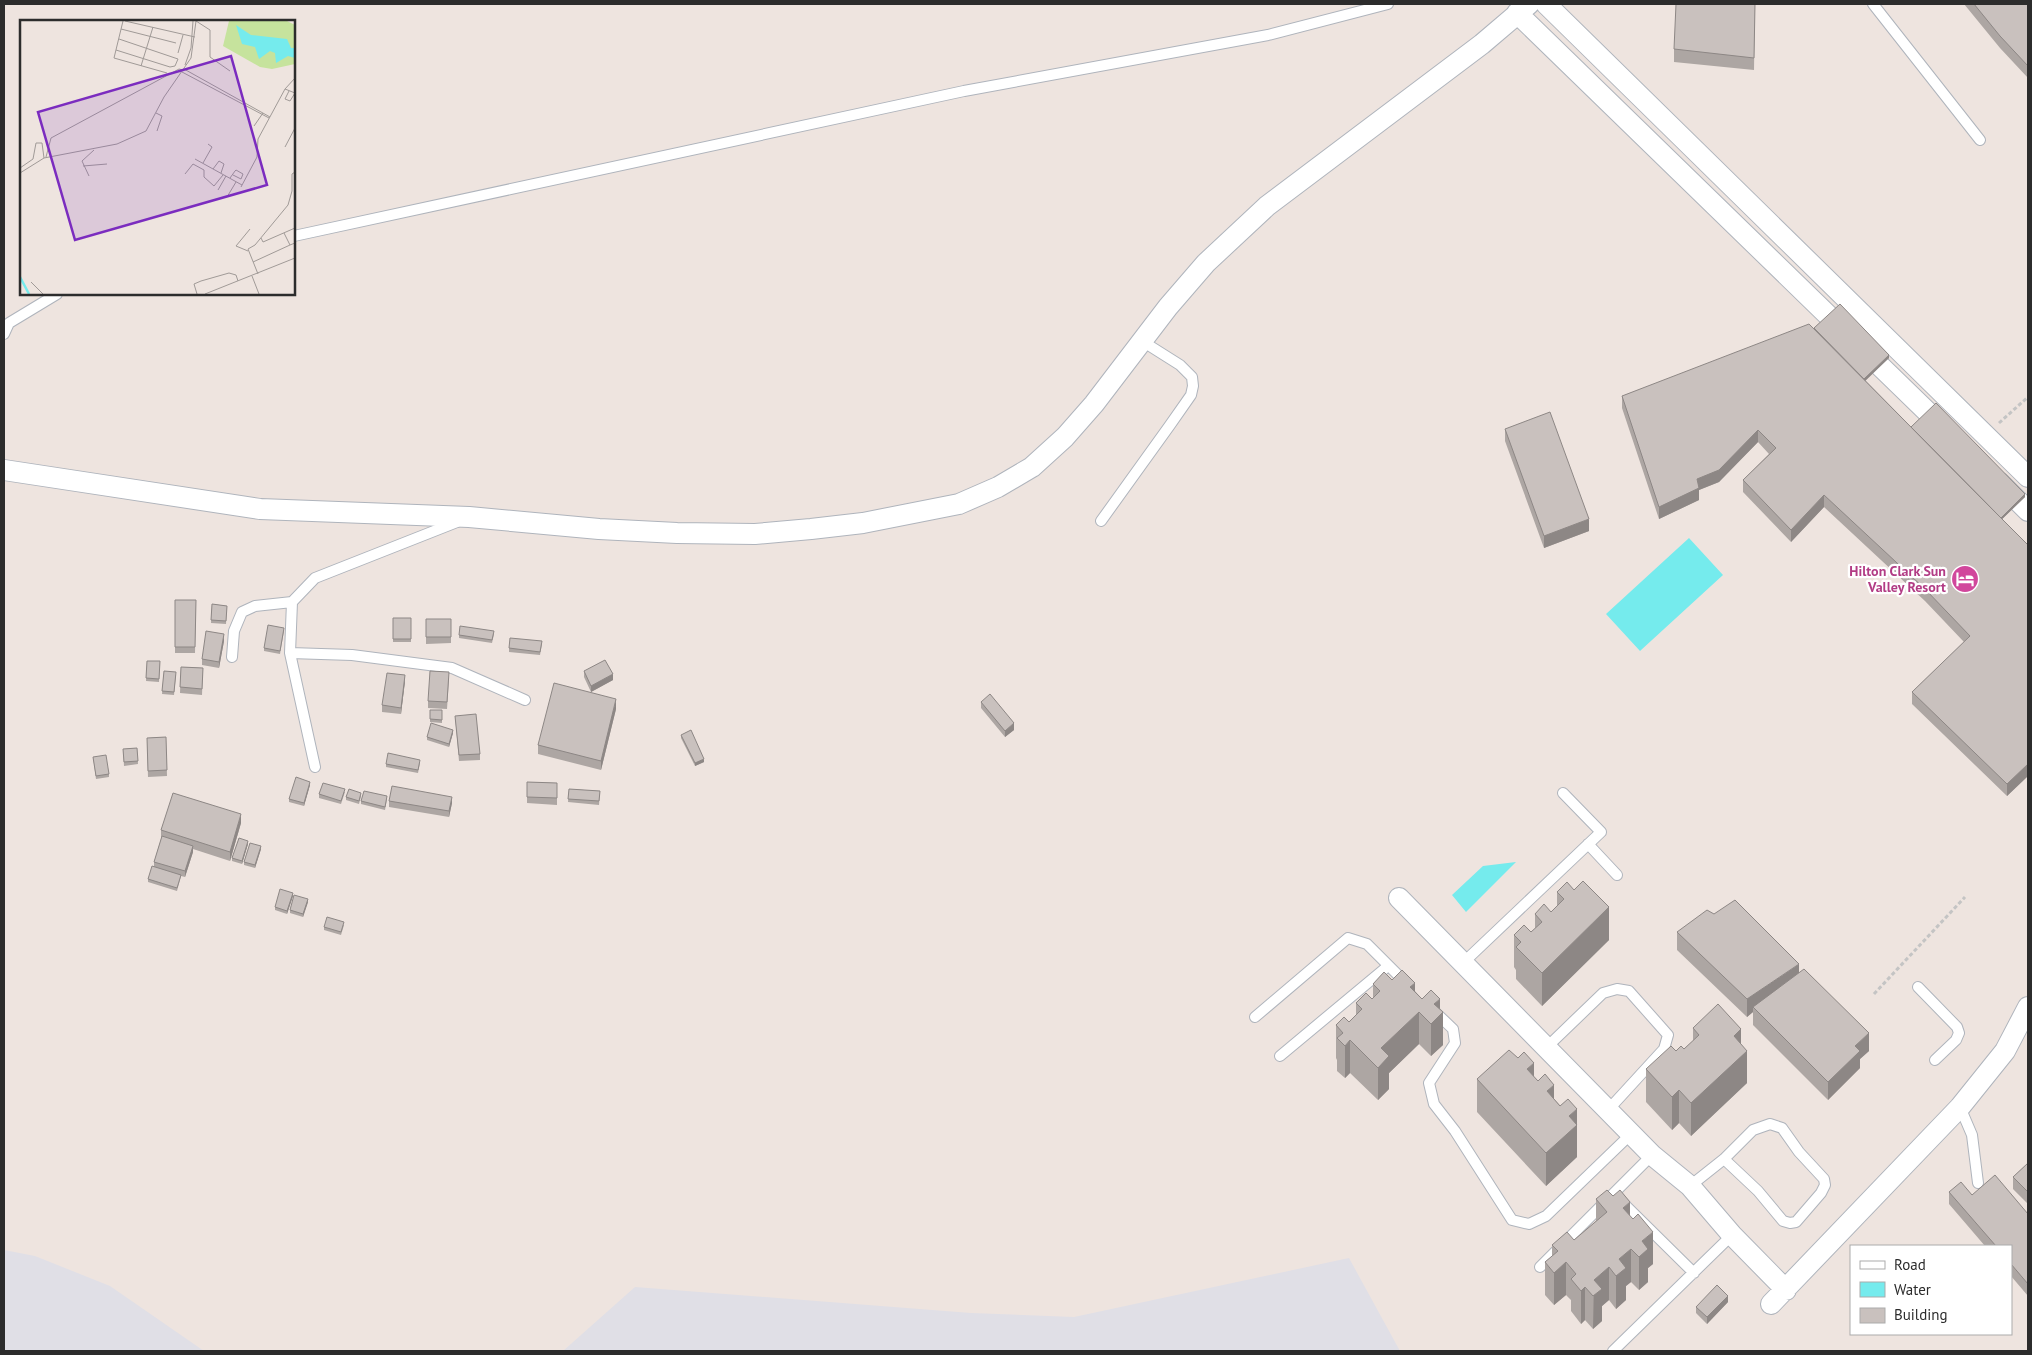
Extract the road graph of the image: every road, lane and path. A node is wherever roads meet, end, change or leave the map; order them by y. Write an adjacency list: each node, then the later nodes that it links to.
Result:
1 (1388, 4): 6 (lane)
2 (1546, 4): 7 (street)
3 (1874, 4): 5 (lane)
4 (1523, 8): 7 (street); 10 (street)
5 (1980, 140)
6 (295, 236)
7 (1772, 244): 12 (street); 13 (street)
8 (55, 295): 9 (lane)
9 (4, 334)
10 (1142, 340): 18 (street); 19 (lane)
11 (2028, 397): 12 (path)
12 (1986, 436): 16 (street)
13 (1957, 441)
14 (1986, 469): 17 (street)
15 (4, 470): 18 (street)
16 (2028, 477)
17 (2028, 510)
18 (470, 517): 20 (lane)
19 (1101, 521)
20 (292, 602): 21 (lane); 22 (lane)
21 (290, 653): 23 (lane); 24 (lane)
22 (232, 657)
23 (525, 700)
24 (315, 767)
25 (1563, 793): 26 (lane)
26 (1588, 844): 27 (lane); 30 (lane)
27 (1617, 874)
28 (1965, 897): 34 (path)
29 (1399, 898): 30 (street)
30 (1463, 963): 38 (street)
31 (1388, 966): 33 (lane); 37 (lane); 39 (lane)
32 (1918, 987): 40 (lane)
33 (1414, 991)
34 (1874, 994)
35 (1427, 1004): 43 (lane)
36 (2028, 1008): 41 (street)
37 (1254, 1016)
38 (1546, 1047): 42 (street); 42 (lane)
39 (1280, 1056)
40 (1935, 1060)
41 (1960, 1107): 46 (lane); 52 (street)
42 (1609, 1109): 43 (street)
43 (1631, 1134): 44 (street)
44 (1652, 1155): 47 (street); 48 (lane)
45 (1724, 1158): 45 (lane); 47 (lane)
46 (1978, 1183)
47 (1690, 1186): 49 (street)
48 (1613, 1193): 50 (lane); 51 (lane)
49 (1732, 1235): 51 (lane); 52 (street)
50 (1540, 1267)
51 (1694, 1273): 54 (lane)
52 (1786, 1290): 53 (street)
53 (1771, 1304)
54 (1614, 1351)

